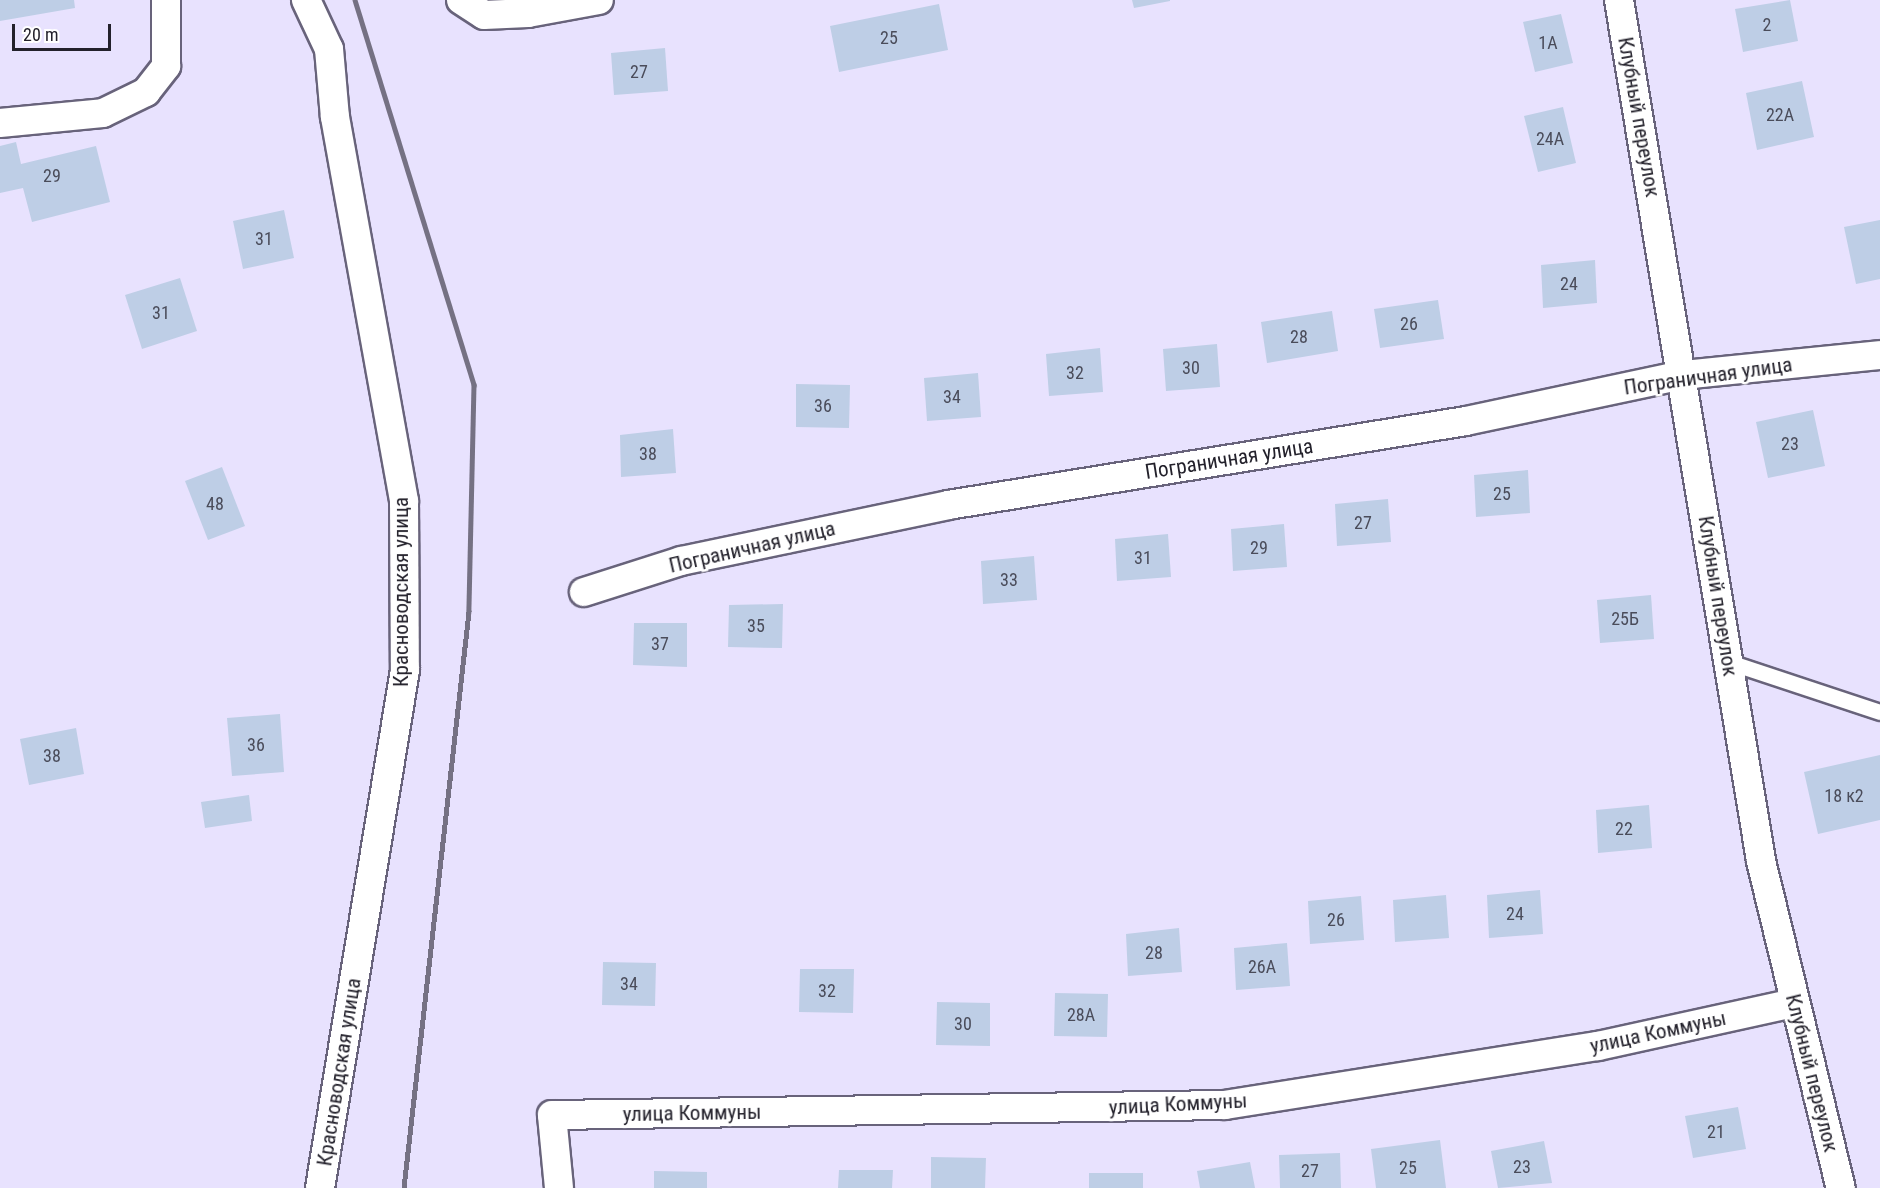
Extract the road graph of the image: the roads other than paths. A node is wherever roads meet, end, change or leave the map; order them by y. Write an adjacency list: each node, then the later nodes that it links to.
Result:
1 (166, 0): 6 (street)
2 (306, 0): 13 (street, Красноводская улица)
3 (460, 0): 4 (street)
4 (599, 0)
5 (1619, 0): 8 (street, Клубный переулок)
6 (0, 123)
7 (1880, 355): 8 (street, Пограничная улица)
8 (1683, 375): 9 (street, Пограничная улица); 10 (street, Клубный переулок)
9 (584, 592)
10 (1729, 662): 11 (lane); 12 (street, Клубный переулок)
11 (1880, 712)
12 (1794, 1003): 14 (street, улица Коммуны); 15 (street, Клубный переулок)
13 (320, 1188)
14 (559, 1188)
15 (1841, 1188)

